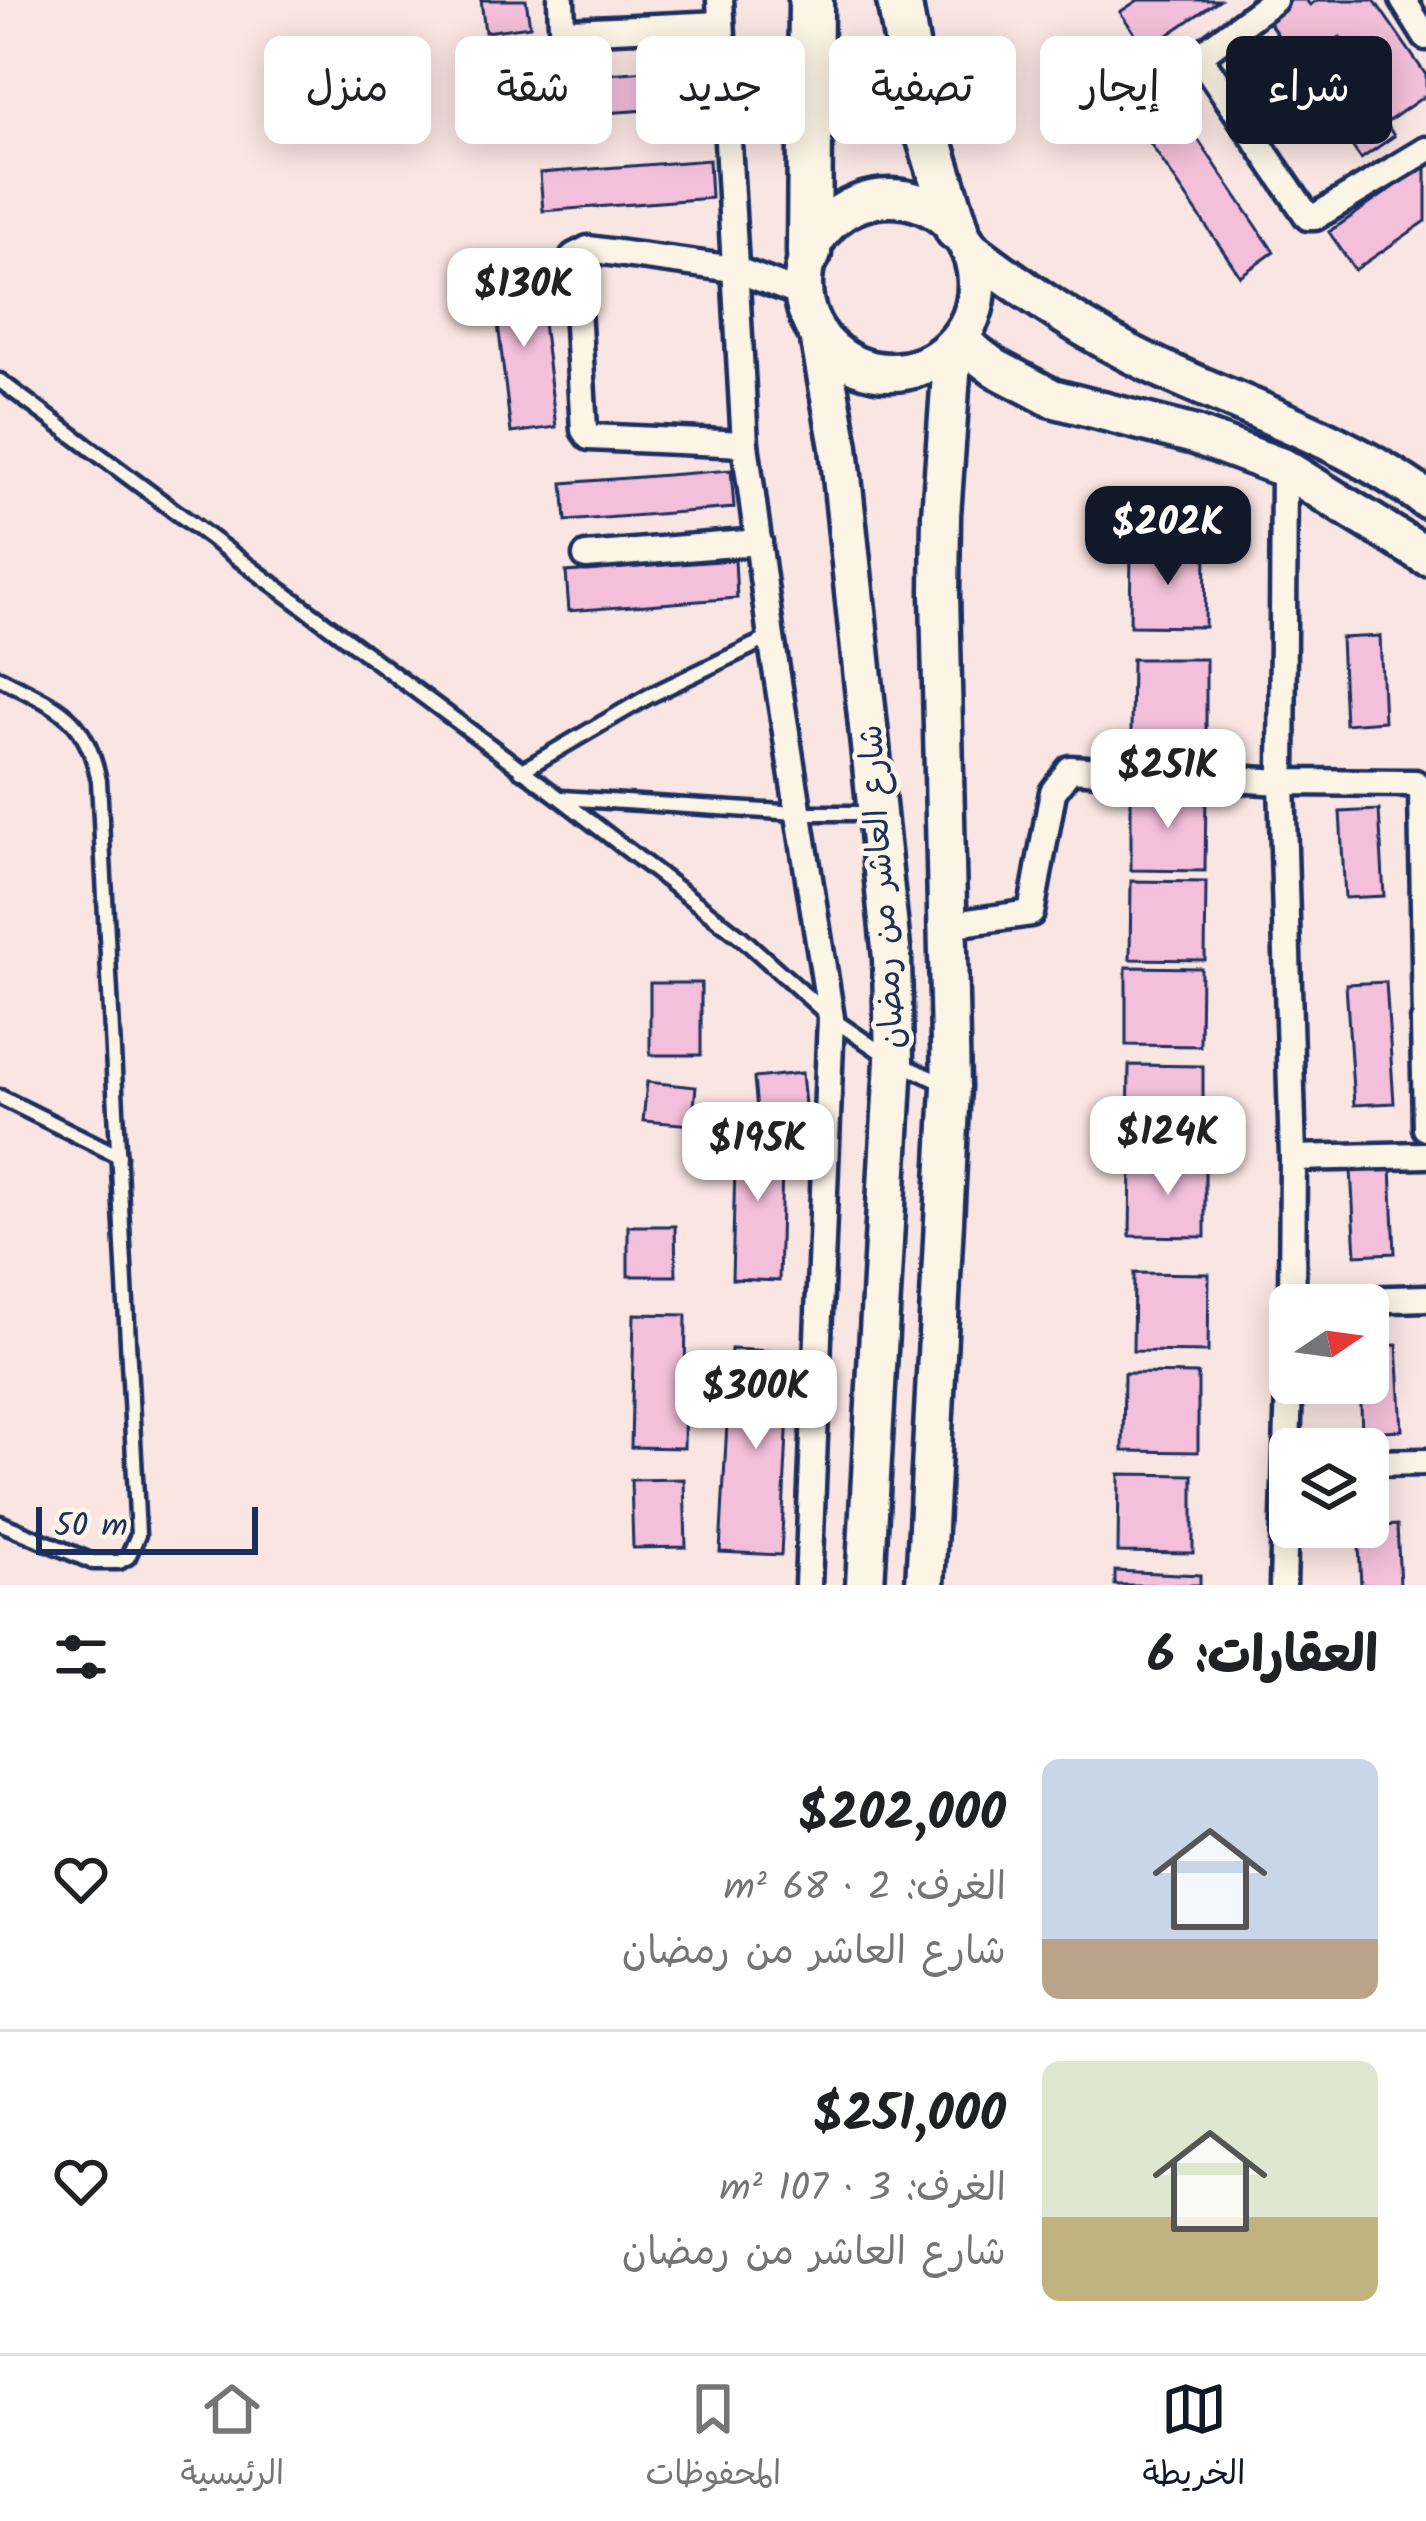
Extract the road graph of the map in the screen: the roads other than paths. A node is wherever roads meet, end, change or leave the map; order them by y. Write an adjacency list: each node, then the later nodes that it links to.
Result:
1 (561, 0): 6 (street)
2 (811, 0): 10 (highway)
3 (899, 0): 9 (highway)
4 (1274, 0): 8 (street)
5 (1403, 0): 7 (street)
6 (720, 12): 11 (street)
7 (1426, 37)
8 (1426, 150)
9 (963, 239): 10 (main road); 14 (main road); 18 (main road)
10 (809, 253): 12 (main road)
11 (734, 269): 12 (street); 16 (street); 16 (street)
12 (804, 295): 13 (main road)
13 (819, 335): 14 (main road); 28 (main road, شارع العاشر من رمضان)
14 (956, 343): 17 (main road); 30 (main road, شارع العاشر من رمضان)
15 (0, 381): 24 (lane)
16 (745, 444): 19 (street)
17 (1284, 468): 21 (main road); 25 (street)
18 (1426, 499)
19 (759, 542): 20 (street); 22 (street)
20 (586, 556)
21 (1426, 556)
22 (771, 637): 24 (lane); 27 (street)
23 (0, 678): 38 (lane)
24 (521, 771): 26 (lane)
25 (1282, 782): 29 (street); 30 (street); 39 (street)
26 (560, 798): 27 (lane); 31 (lane)
27 (798, 813): 28 (lane); 31 (street)
28 (878, 813): 33 (main road, شارع العاشر من رمضان)
29 (1425, 833): 32 (street)
30 (948, 926): 34 (main road, شارع العاشر من رمضان)
31 (831, 1018): 33 (lane); 47 (street)
32 (1425, 1021): 36 (street)
33 (894, 1061): 34 (lane); 48 (main road, شارع العاشر من رمضان)
34 (952, 1088): 49 (main road, شارع العاشر من رمضان)
35 (0, 1097): 38 (lane)
36 (1426, 1128)
37 (1426, 1155): 39 (street)
38 (119, 1156): 45 (lane)
39 (1293, 1158): 40 (street)
40 (1292, 1284)
41 (1426, 1298): 42 (street)
42 (1389, 1300)
43 (1389, 1462): 44 (street)
44 (1426, 1462)
45 (0, 1522)
46 (1285, 1548): 50 (street)
47 (808, 1585)
48 (866, 1585)
49 (925, 1585)
50 (1283, 1585)

